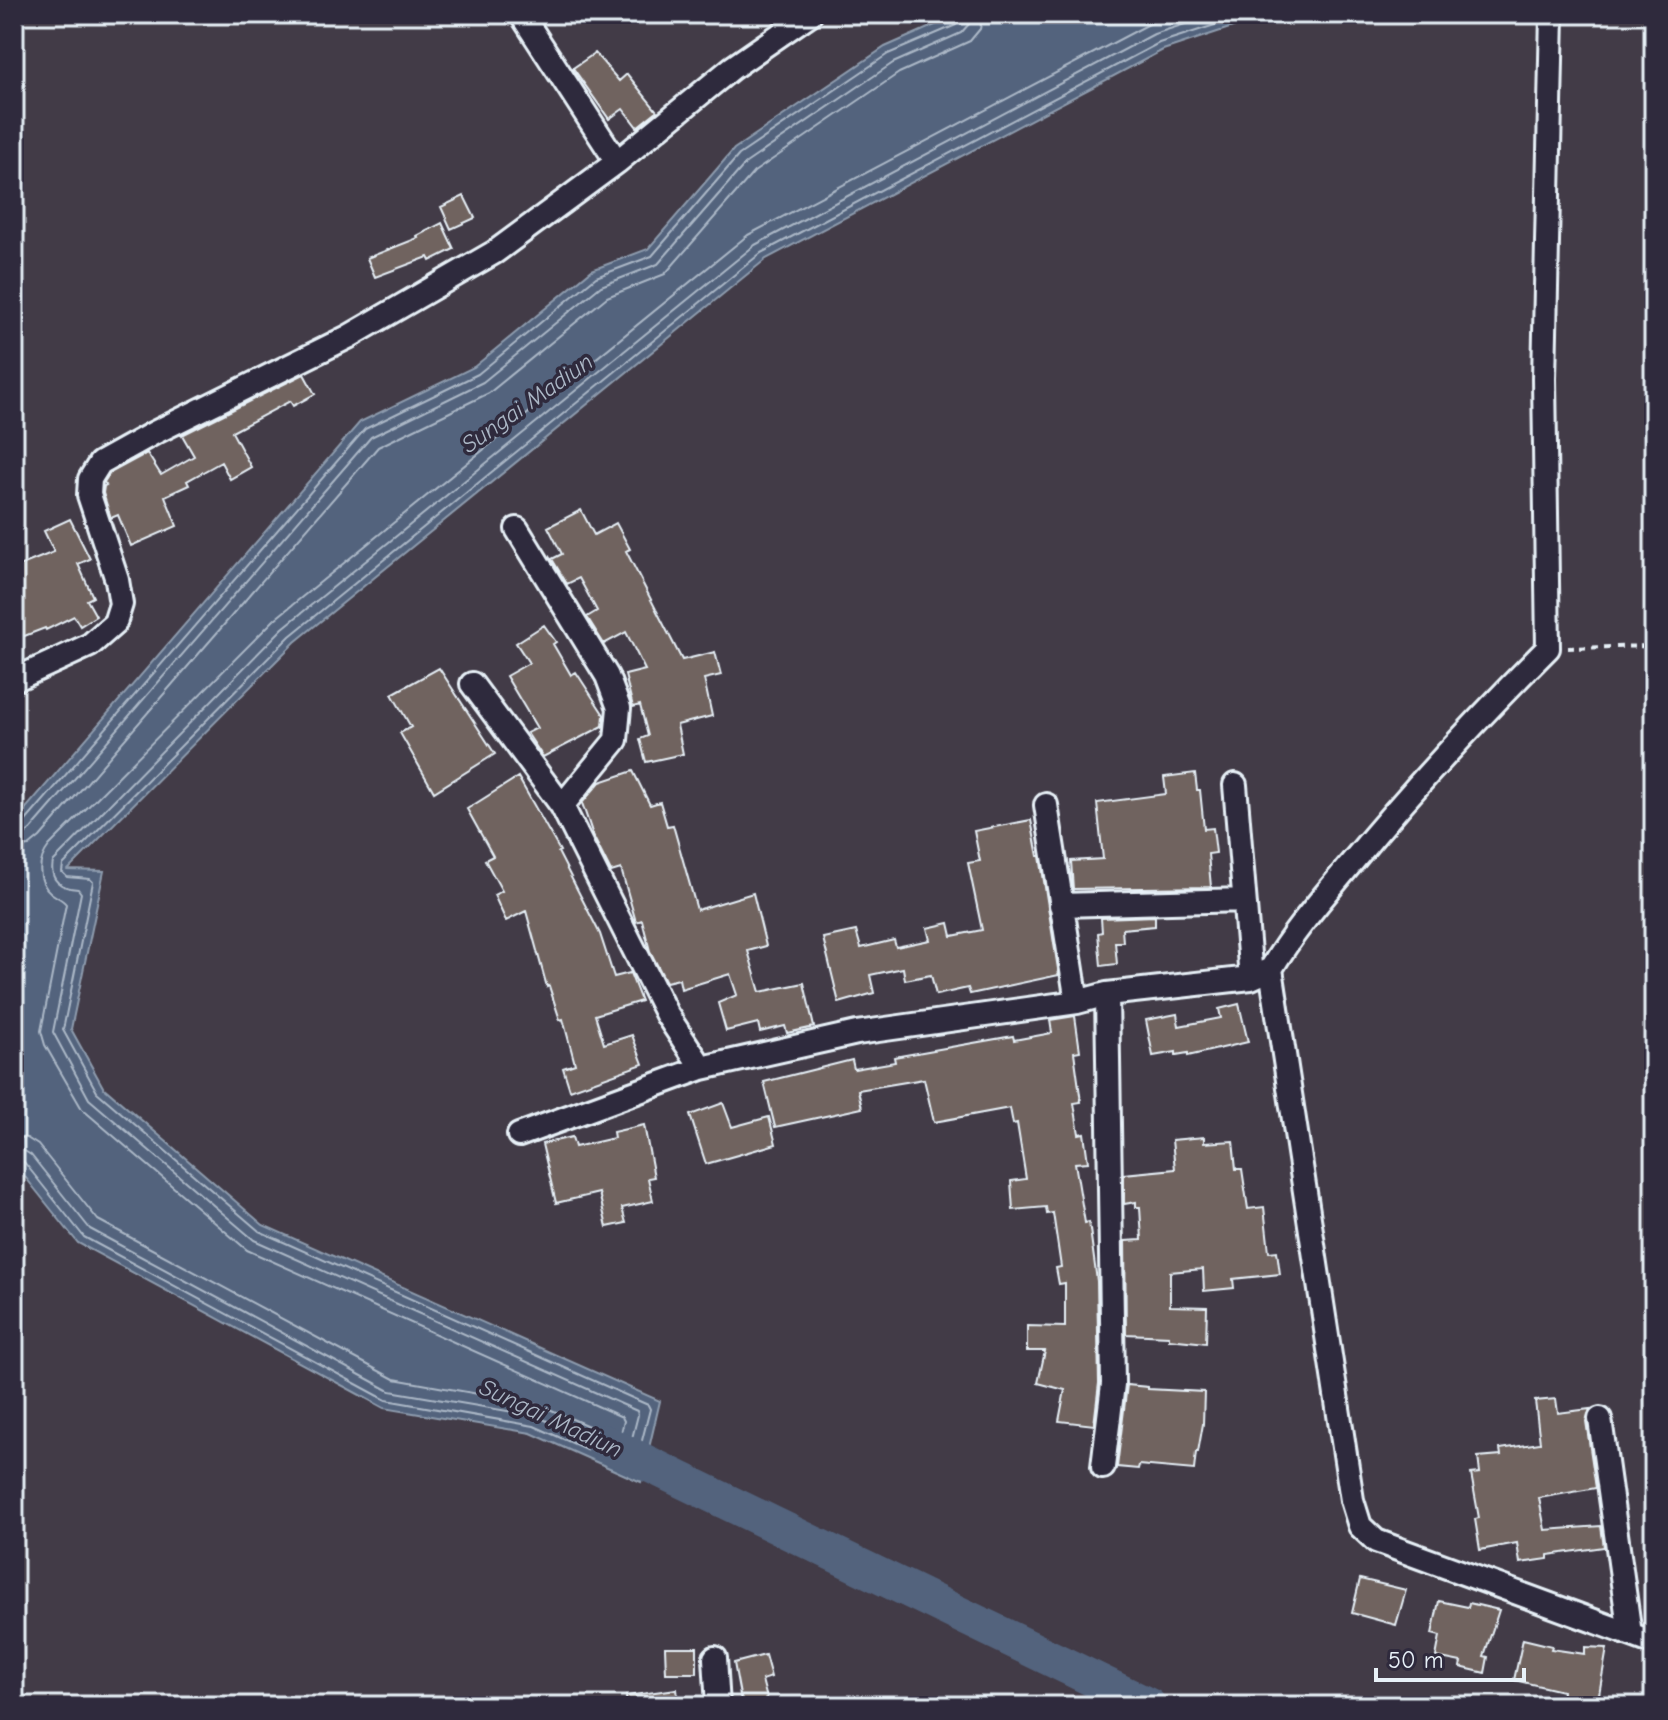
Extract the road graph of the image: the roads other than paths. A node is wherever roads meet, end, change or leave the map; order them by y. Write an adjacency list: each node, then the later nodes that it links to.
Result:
1 (521, 14): 4 (street)
2 (810, 14): 4 (street)
3 (1552, 14): 13 (street)
4 (617, 162): 6 (street)
5 (517, 529): 10 (street)
6 (14, 680)
7 (472, 684): 10 (street)
8 (1235, 785): 11 (street)
9 (1046, 805): 12 (street)
10 (562, 806): 16 (street)
11 (1244, 900): 12 (street); 13 (street)
12 (1061, 905): 15 (street)
13 (1261, 973): 14 (street); 20 (street)
14 (1107, 994): 15 (street); 19 (street)
15 (1077, 1002): 16 (street)
16 (702, 1068): 17 (street)
17 (519, 1135)
18 (1600, 1419): 20 (street)
19 (1103, 1467)
20 (1630, 1634): 21 (street)
21 (1654, 1643)
22 (715, 1658): 23 (street)
23 (718, 1706)

